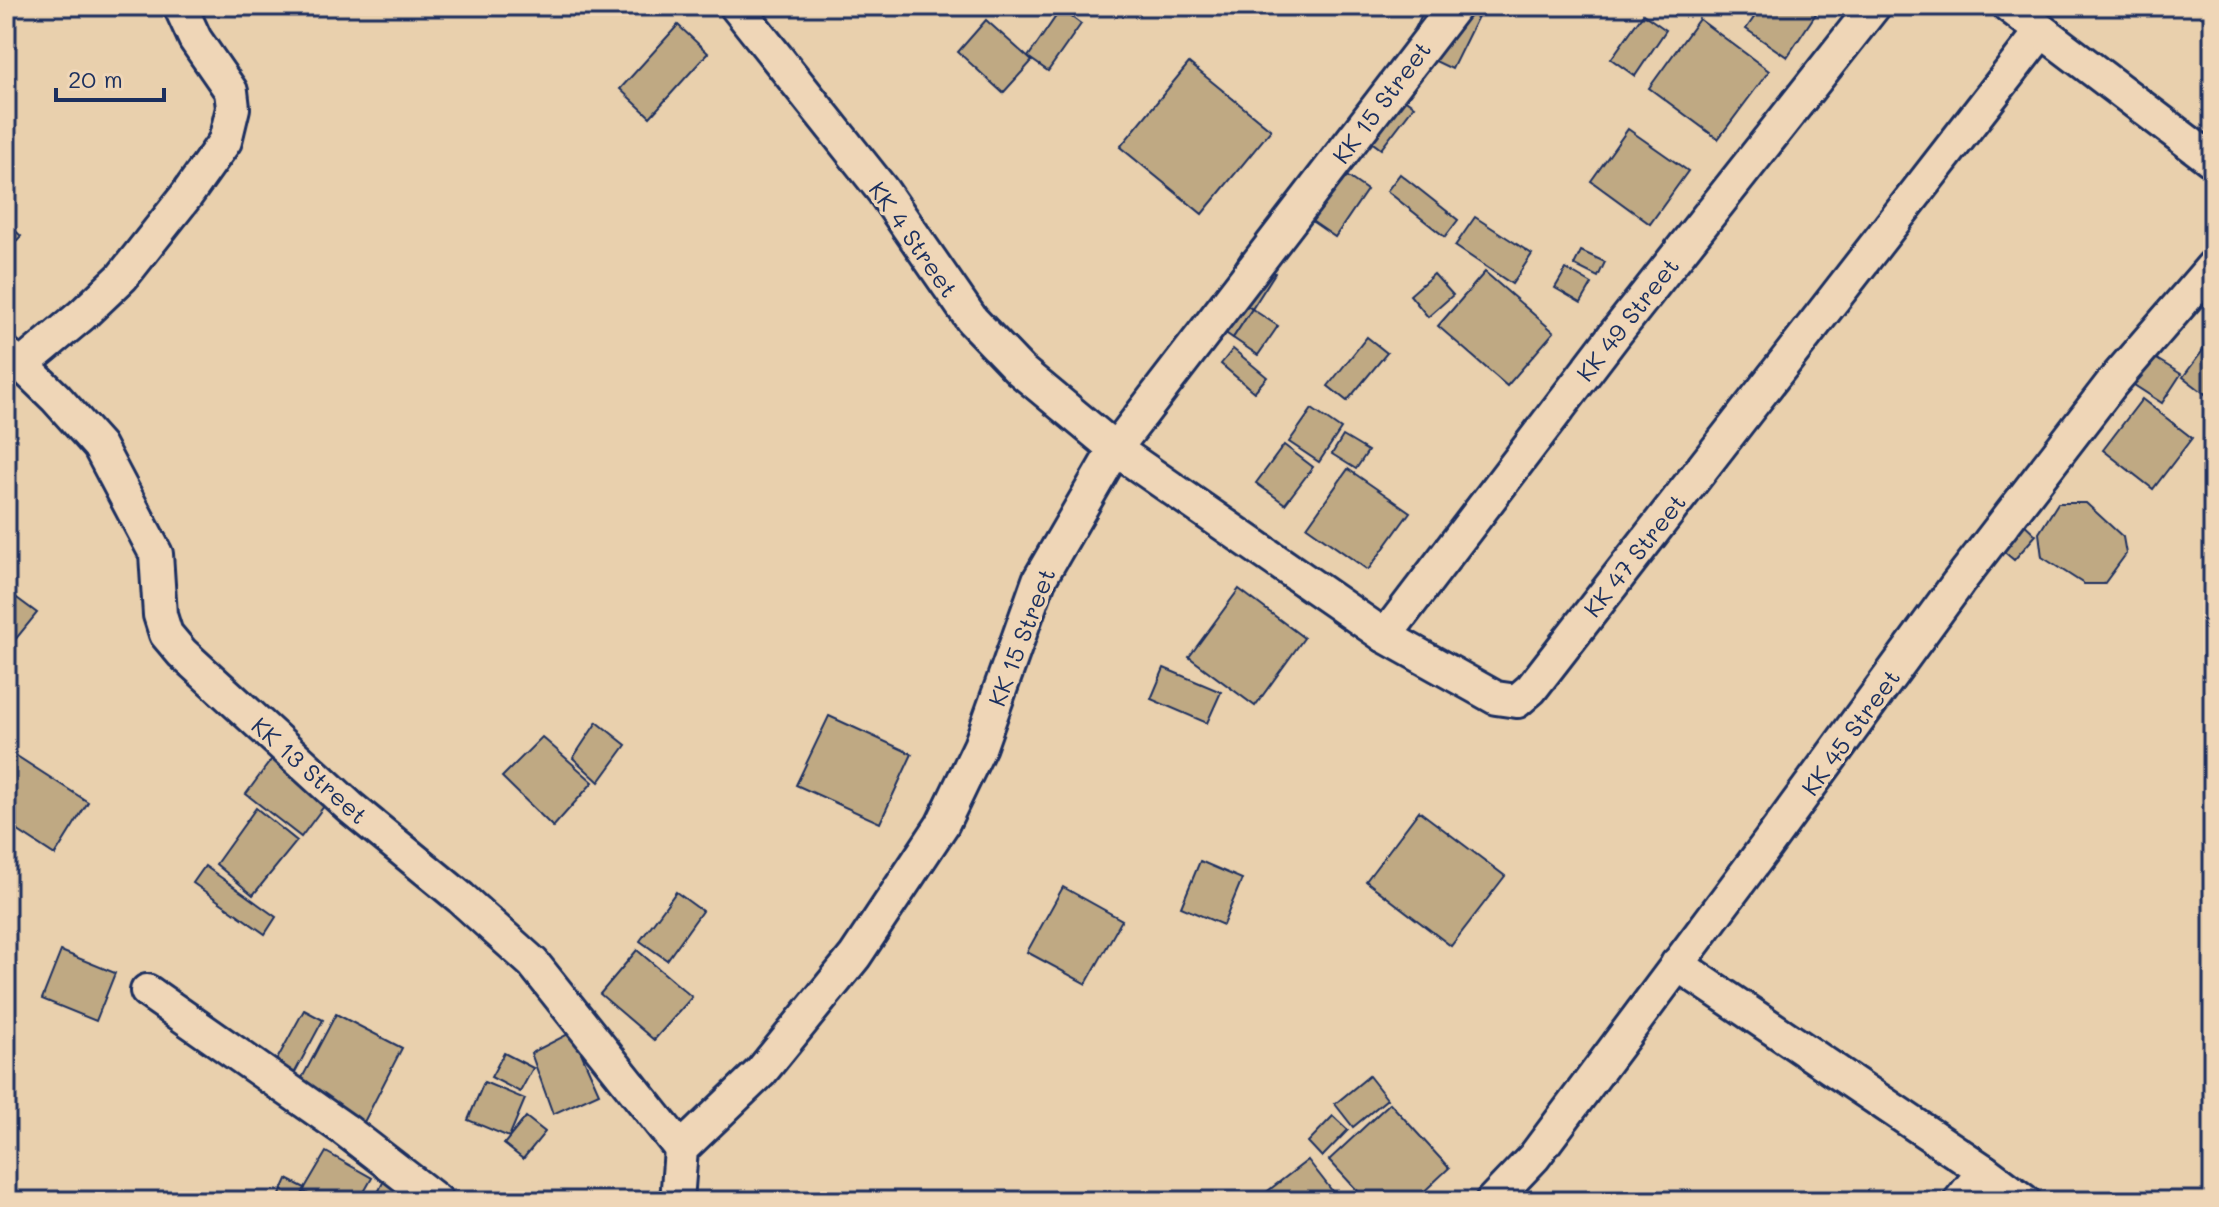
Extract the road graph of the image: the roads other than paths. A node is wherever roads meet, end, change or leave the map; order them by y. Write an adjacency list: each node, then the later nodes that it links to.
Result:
1 (180, 6): 9 (street)
2 (736, 6): 10 (street, KK 4 Street)
3 (1455, 6): 10 (street, KK 15 Street)
4 (1874, 6): 11 (street, KK 49 Street)
5 (2009, 6): 6 (street)
6 (2041, 32): 7 (street); 11 (street, KK 47 Street)
7 (2213, 161)
8 (2213, 266): 12 (street, KK 45 Street)
9 (14, 360): 14 (street, KK 13 Street)
10 (1115, 449): 11 (street, KK 47 Street); 14 (street, KK 15 Street)
11 (1385, 636)
12 (1677, 964): 15 (street); 18 (street, KK 45 Street)
13 (147, 991): 16 (street)
14 (681, 1149): 17 (street)
15 (1984, 1171): 19 (street); 20 (street)
16 (437, 1201)
17 (677, 1201)
18 (1492, 1201)
19 (1960, 1201)
20 (2024, 1201)

